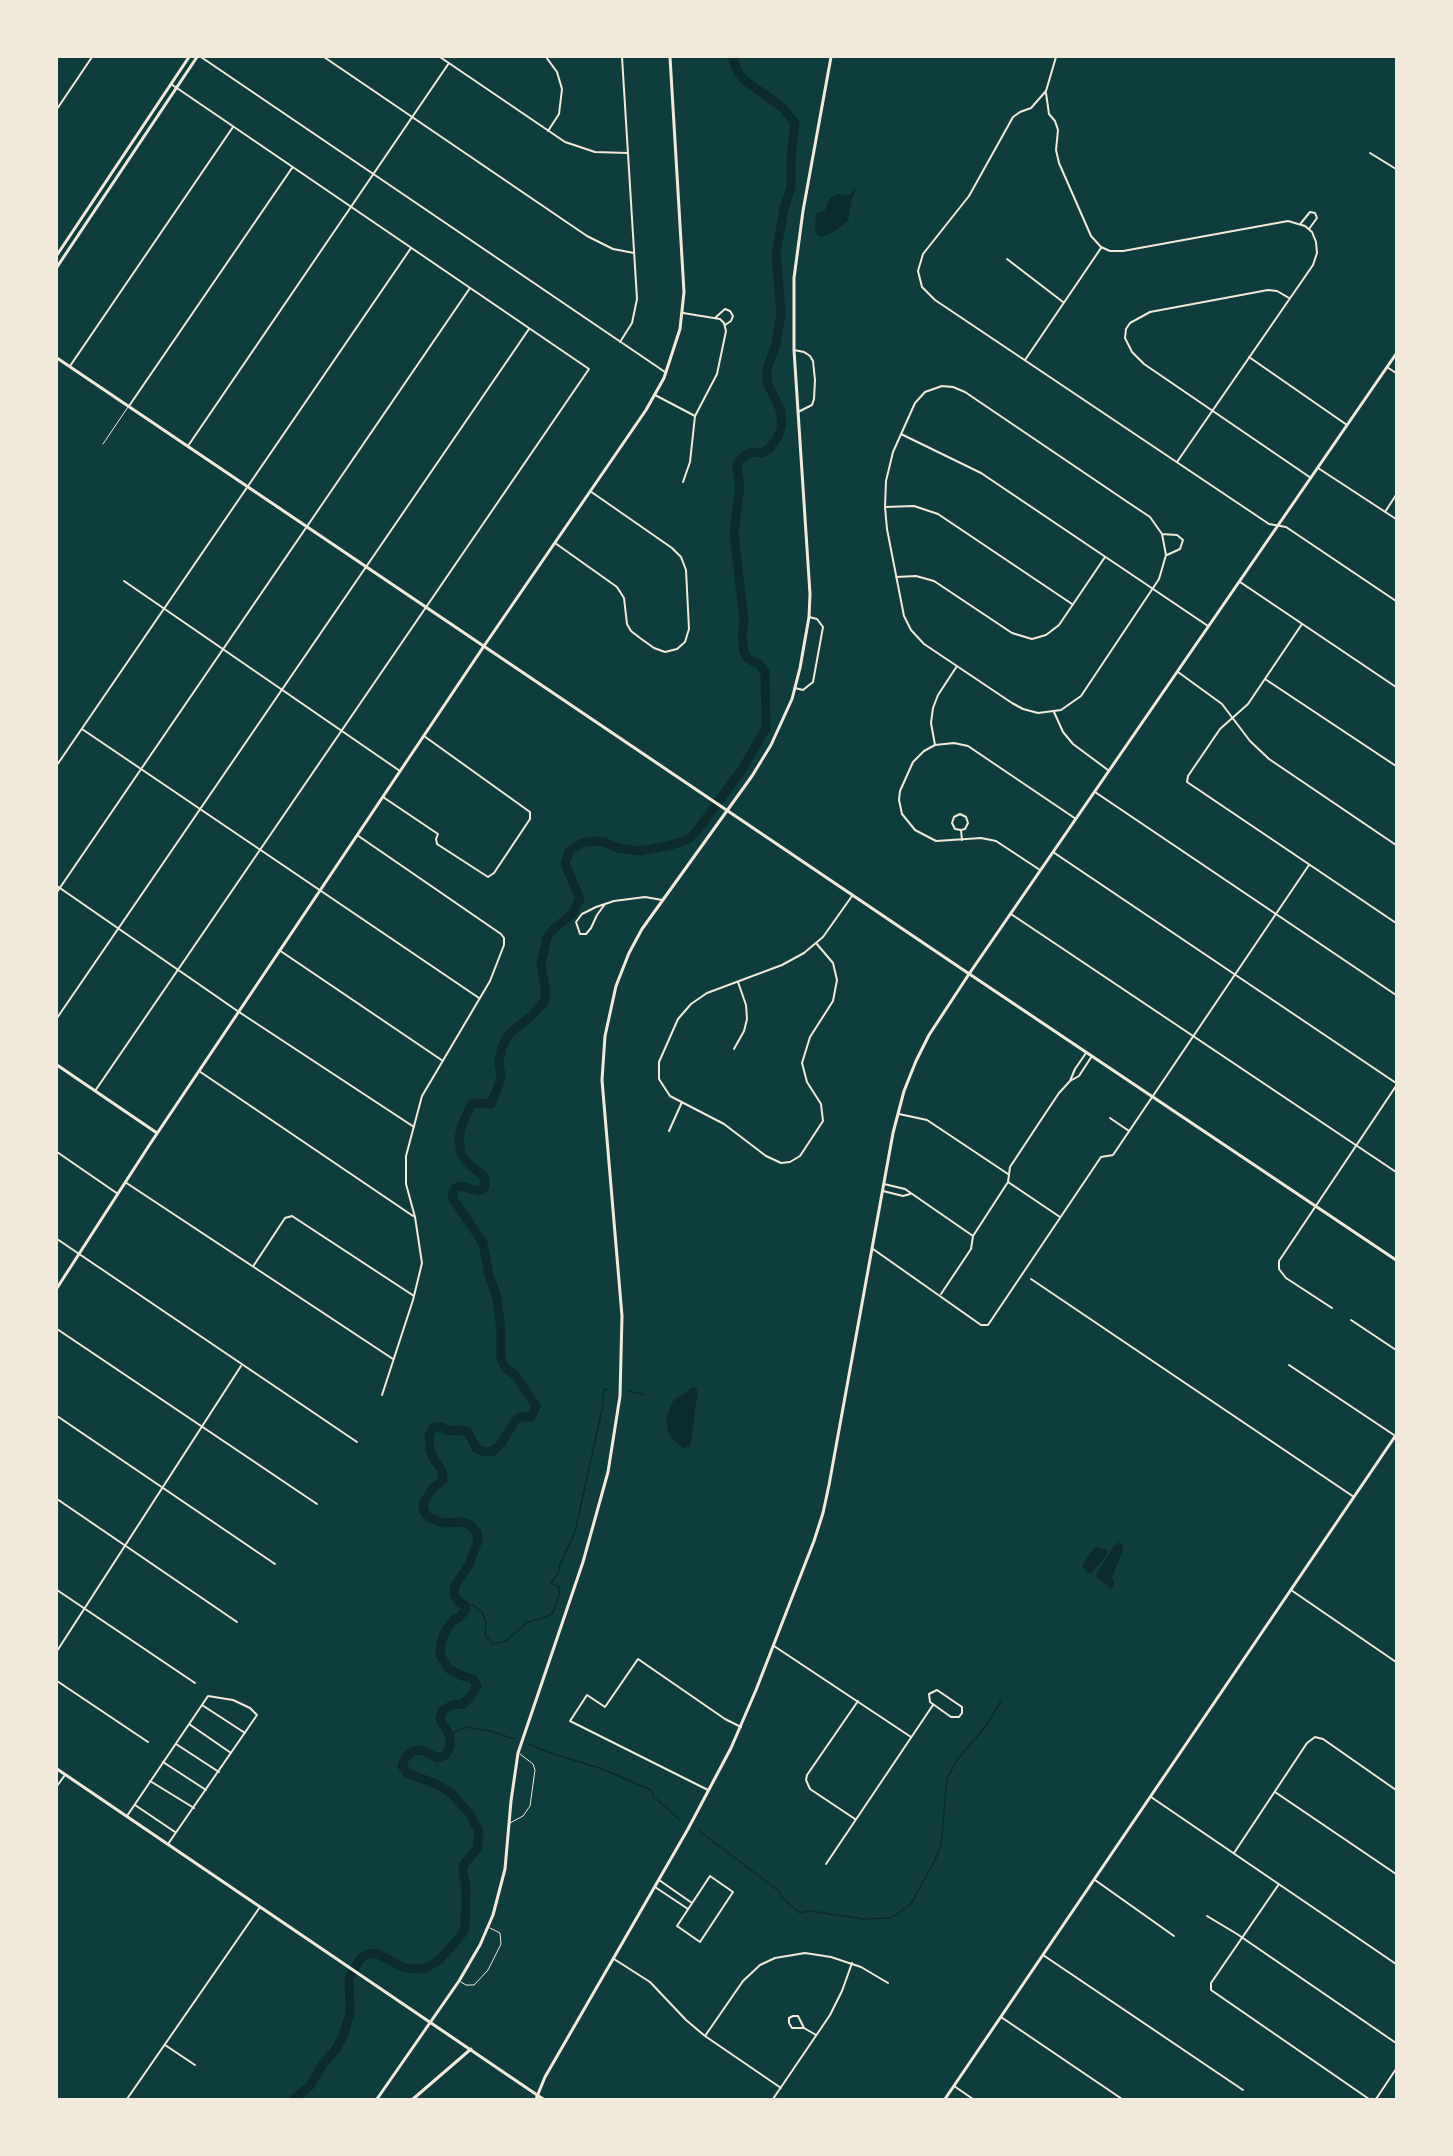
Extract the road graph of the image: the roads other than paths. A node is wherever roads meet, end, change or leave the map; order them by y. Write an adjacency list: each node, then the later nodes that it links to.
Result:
1 (92, 57): 15 (street)
2 (189, 57): 12 (street)
3 (199, 57): 13 (street); 25 (street)
4 (324, 57): 16 (street)
5 (440, 57): 11 (street)
6 (546, 57): 18 (street)
7 (622, 57): 19 (street)
8 (670, 57): 38 (street)
9 (831, 57): 43 (street)
10 (1056, 57): 14 (street)
11 (449, 63): 16 (street); 18 (street)
12 (171, 84): 13 (street); 21 (street)
13 (177, 88): 17 (street); 23 (street)
14 (1046, 91): 29 (street); 47 (street)
15 (57, 110)
16 (412, 117): 25 (street); 31 (street)
17 (233, 127): 22 (street); 48 (street)
18 (548, 131): 19 (street)
19 (628, 153): 31 (street)
20 (1370, 153): 24 (street)
21 (117, 166): 23 (street); 32 (street)
22 (292, 167): 26 (street); 53 (street)
23 (122, 169): 34 (street)
24 (1396, 169)
25 (374, 174): 26 (street); 42 (street)
26 (352, 207): 30 (street); 60 (street)
27 (1301, 223): 28 (street); 28 (street); 29 (street)
28 (1309, 229): 36 (street)
29 (1101, 247): 37 (street)
30 (411, 248): 35 (street); 65 (street)
31 (634, 253): 42 (street)
32 (57, 255)
33 (1007, 259): 37 (street)
34 (57, 267)
35 (470, 288): 41 (street); 72 (street)
36 (1290, 298): 45 (street); 54 (street)
37 (1063, 302): 47 (street)
38 (682, 313): 39 (street); 50 (street)
39 (716, 317): 40 (street); 40 (street)
40 (725, 325): 56 (street)
41 (529, 328): 77 (street); 84 (street)
42 (620, 342): 50 (street)
43 (794, 350): 55 (street); 55 (street)
44 (1396, 354): 49 (street)
45 (1249, 357): 54 (street); 57 (street)
46 (57, 358): 48 (street)
47 (1025, 360): 61 (street)
48 (70, 366): 53 (street)
49 (1387, 367): 51 (street); 57 (street)
50 (666, 373): 52 (street)
51 (1396, 373)
52 (655, 394): 56 (street); 66 (street)
53 (129, 406): 59 (lane); 60 (street)
54 (1213, 411): 61 (street); 63 (street)
55 (798, 412): 86 (street)
56 (695, 416): 64 (street)
57 (1347, 425): 62 (street)
58 (901, 434): 68 (street); 73 (street); 76 (street)
59 (102, 444)
60 (188, 446): 65 (street)
61 (1177, 462): 71 (street)
62 (1318, 468): 63 (street); 69 (street)
63 (1311, 478): 71 (street)
64 (683, 482)
65 (248, 487): 72 (street); 85 (street)
66 (590, 491): 74 (street); 74 (street)
67 (1396, 495): 69 (street)
68 (885, 507): 78 (street); 83 (street)
69 (1385, 512): 70 (street)
70 (1396, 519)
71 (1278, 526): 80 (street); 82 (street)
72 (307, 527): 77 (street); 90 (street)
73 (1162, 534): 75 (street); 75 (street)
74 (555, 543): 89 (street)
75 (1166, 555): 81 (street)
76 (1106, 556): 81 (street); 83 (street)
77 (366, 567): 84 (street); 96 (street)
78 (896, 577): 83 (street); 91 (street)
79 (124, 581): 85 (street)
80 (1240, 582): 87 (street); 88 (street)
81 (1153, 589): 88 (street); 97 (street)
82 (1396, 601)
83 (1073, 604)
84 (425, 608): 89 (street); 100 (street)
85 (163, 610): 90 (street); 99 (street)
86 (809, 617): 95 (street); 95 (street)
87 (1302, 624): 93 (street); 94 (street)
88 (1209, 627): 92 (street)
89 (484, 646): 101 (street); 123 (street)
90 (223, 650): 96 (street); 105 (street)
91 (957, 666): 97 (street); 102 (street)
92 (1178, 672): 98 (street); 107 (street)
93 (1265, 679): 98 (street); 104 (street)
94 (1396, 687)
95 (795, 688): 124 (street)
96 (282, 691): 100 (street); 110 (street)
97 (1054, 712): 107 (street)
98 (1233, 718): 115 (street); 118 (street)
99 (82, 729): 103 (street); 105 (street)
100 (341, 731): 106 (street); 116 (street)
101 (424, 736): 106 (street); 109 (street)
102 (935, 745): 111 (street); 114 (street)
103 (57, 765)
104 (1396, 766)
105 (142, 769): 110 (street); 120 (street)
106 (400, 771): 109 (street)
107 (1109, 771): 108 (street)
108 (1095, 792): 111 (street); 127 (street)
109 (383, 797): 113 (street)
110 (201, 809): 116 (street); 129 (street)
111 (1076, 819): 117 (street)
112 (961, 830): 112 (street); 114 (street)
113 (357, 835): 121 (street); 137 (street)
114 (962, 840): 119 (street)
115 (1396, 845)
116 (260, 850): 121 (street); 132 (street)
117 (1053, 852): 119 (street); 134 (street)
118 (1309, 865): 127 (street); 128 (street)
119 (1041, 870): 126 (street)
120 (58, 887): 122 (street); 129 (street)
121 (320, 891): 131 (street); 137 (street)
122 (57, 892)
123 (852, 895): 130 (street); 133 (street)
124 (662, 900): 125 (street); 217 (street)
125 (605, 904): 125 (street)
126 (1011, 914): 133 (street); 140 (street)
127 (1276, 915): 134 (street); 136 (street)
128 (1396, 924)
129 (119, 928): 132 (street); 139 (street)
130 (816, 944): 135 (street); 151 (street)
131 (279, 950): 138 (street); 144 (street)
132 (178, 969): 138 (street); 149 (street)
133 (969, 974): 142 (street); 152 (street)
134 (1235, 975): 140 (street); 148 (street)
135 (738, 982): 141 (street); 151 (street)
136 (1396, 995)
137 (480, 998): 144 (street)
138 (239, 1012): 146 (street); 154 (street)
139 (57, 1018)
140 (1193, 1036): 150 (street); 158 (street)
141 (734, 1049)
142 (1086, 1052): 143 (street); 147 (street)
143 (1092, 1056): 147 (street); 150 (street)
144 (443, 1061): 154 (street)
145 (57, 1065): 149 (street)
146 (199, 1071): 157 (street); 169 (street)
147 (1070, 1081): 161 (street)
148 (1396, 1084): 158 (street)
149 (95, 1090): 157 (street)
150 (1152, 1096): 156 (street); 168 (street)
151 (682, 1102): 155 (street)
152 (898, 1114): 161 (street); 164 (street)
153 (1110, 1118): 156 (street)
154 (414, 1127): 169 (street)
155 (669, 1131)
156 (1129, 1131): 170 (street)
157 (157, 1133): 162 (street)
158 (1356, 1145): 160 (street); 168 (street)
159 (57, 1152): 166 (street)
160 (1396, 1172)
161 (1008, 1174): 163 (street)
162 (125, 1182): 166 (street); 176 (street)
163 (1008, 1182): 170 (street); 171 (street)
164 (884, 1184): 165 (street); 167 (street)
165 (883, 1191): 167 (street); 173 (street)
166 (118, 1194): 174 (street)
167 (910, 1194): 171 (street)
168 (1315, 1205): 175 (street); 181 (street)
169 (415, 1217): 179 (street)
170 (1060, 1217): 180 (street)
171 (973, 1236): 180 (street)
172 (57, 1239): 174 (street)
173 (873, 1249): 180 (street); 203 (street)
174 (79, 1254): 178 (street); 186 (street)
175 (1396, 1260)
176 (253, 1266): 179 (street); 185 (street)
177 (1031, 1279): 194 (street)
178 (57, 1288)
179 (414, 1296): 185 (street)
180 (940, 1296)
181 (1332, 1308)
182 (1351, 1320): 184 (street)
183 (57, 1329): 190 (street)
184 (1396, 1350)
185 (393, 1360): 188 (street)
186 (241, 1365): 190 (street); 192 (street)
187 (1289, 1365): 191 (street)
188 (382, 1395)
189 (57, 1416): 193 (street)
190 (202, 1427): 193 (street); 196 (street)
191 (1396, 1436): 194 (street)
192 (357, 1442)
193 (162, 1488): 197 (street); 198 (street)
194 (1354, 1497): 200 (street)
195 (57, 1499): 197 (street)
196 (317, 1504)
197 (125, 1546): 201 (street); 202 (street)
198 (275, 1564)
199 (57, 1590): 201 (street)
200 (1291, 1590): 205 (street); 229 (street)
201 (84, 1609): 204 (street); 207 (street)
202 (237, 1622)
203 (774, 1646): 208 (street); 212 (street)
204 (57, 1651)
205 (1396, 1662)
206 (57, 1681): 215 (street)
207 (195, 1683)
208 (858, 1701): 214 (street); 233 (street)
209 (202, 1705): 211 (street); 213 (street); 213 (street)
210 (933, 1705): 210 (street); 214 (street)
211 (189, 1724): 216 (street); 218 (street)
212 (741, 1726): 227 (street); 227 (street)
213 (245, 1733): 218 (street)
214 (911, 1737): 233 (street)
215 (148, 1742)
216 (176, 1744): 219 (street); 221 (street)
217 (518, 1752): 234 (street); 234 (lane)
218 (231, 1753): 221 (street)
219 (163, 1762): 223 (street); 225 (street)
220 (57, 1769): 222 (street)
221 (219, 1772): 225 (street)
222 (65, 1775): 224 (street); 232 (street)
223 (150, 1781): 230 (street); 231 (street)
224 (57, 1786)
225 (206, 1790): 231 (street)
226 (1396, 1790): 228 (street)
227 (710, 1791): 240 (street)
228 (1275, 1792): 237 (street); 239 (street)
229 (1151, 1797): 237 (street); 241 (street)
230 (135, 1805): 232 (street); 235 (street)
231 (194, 1808): 235 (street)
232 (127, 1816): 236 (street)
233 (855, 1819): 238 (street)
234 (510, 1823): 248 (street)
235 (176, 1832): 236 (street)
236 (168, 1844): 245 (street)
237 (1234, 1853): 242 (street)
238 (826, 1864)
239 (1396, 1874)
240 (659, 1880): 243 (street); 244 (street)
241 (1095, 1880): 249 (street); 251 (street)
242 (1279, 1884): 250 (street); 254 (street)
243 (655, 1887): 246 (street); 252 (street)
244 (692, 1903): 246 (street); 246 (street)
245 (260, 1907): 262 (street); 263 (street)
246 (688, 1909)
247 (1207, 1916): 250 (street)
248 (489, 1926): 255 (street); 255 (lane)
249 (1174, 1936)
250 (1242, 1938): 261 (street); 278 (street)
251 (1043, 1955): 257 (street); 268 (street)
252 (614, 1959): 259 (street); 269 (street)
253 (852, 1964): 256 (street); 259 (street); 260 (street)
254 (1396, 1964)
255 (459, 1981): 271 (street)
256 (888, 1983)
257 (1001, 2017): 266 (street); 277 (street)
258 (804, 2028): 258 (street); 260 (street)
259 (705, 2036): 267 (street)
260 (816, 2036): 267 (street)
261 (1396, 2043)
262 (165, 2045): 264 (street); 270 (street)
263 (471, 2049): 269 (street); 272 (street)
264 (195, 2065)
265 (1396, 2069): 279 (street)
266 (954, 2086): 275 (street); 276 (street)
267 (781, 2088): 274 (street)
268 (1243, 2090)
269 (537, 2097): 273 (street)
270 (127, 2099)
271 (377, 2099)
272 (413, 2099)
273 (543, 2099)
274 (773, 2099)
275 (945, 2099)
276 (973, 2099)
277 (1122, 2099)
278 (1369, 2099)
279 (1376, 2099)

